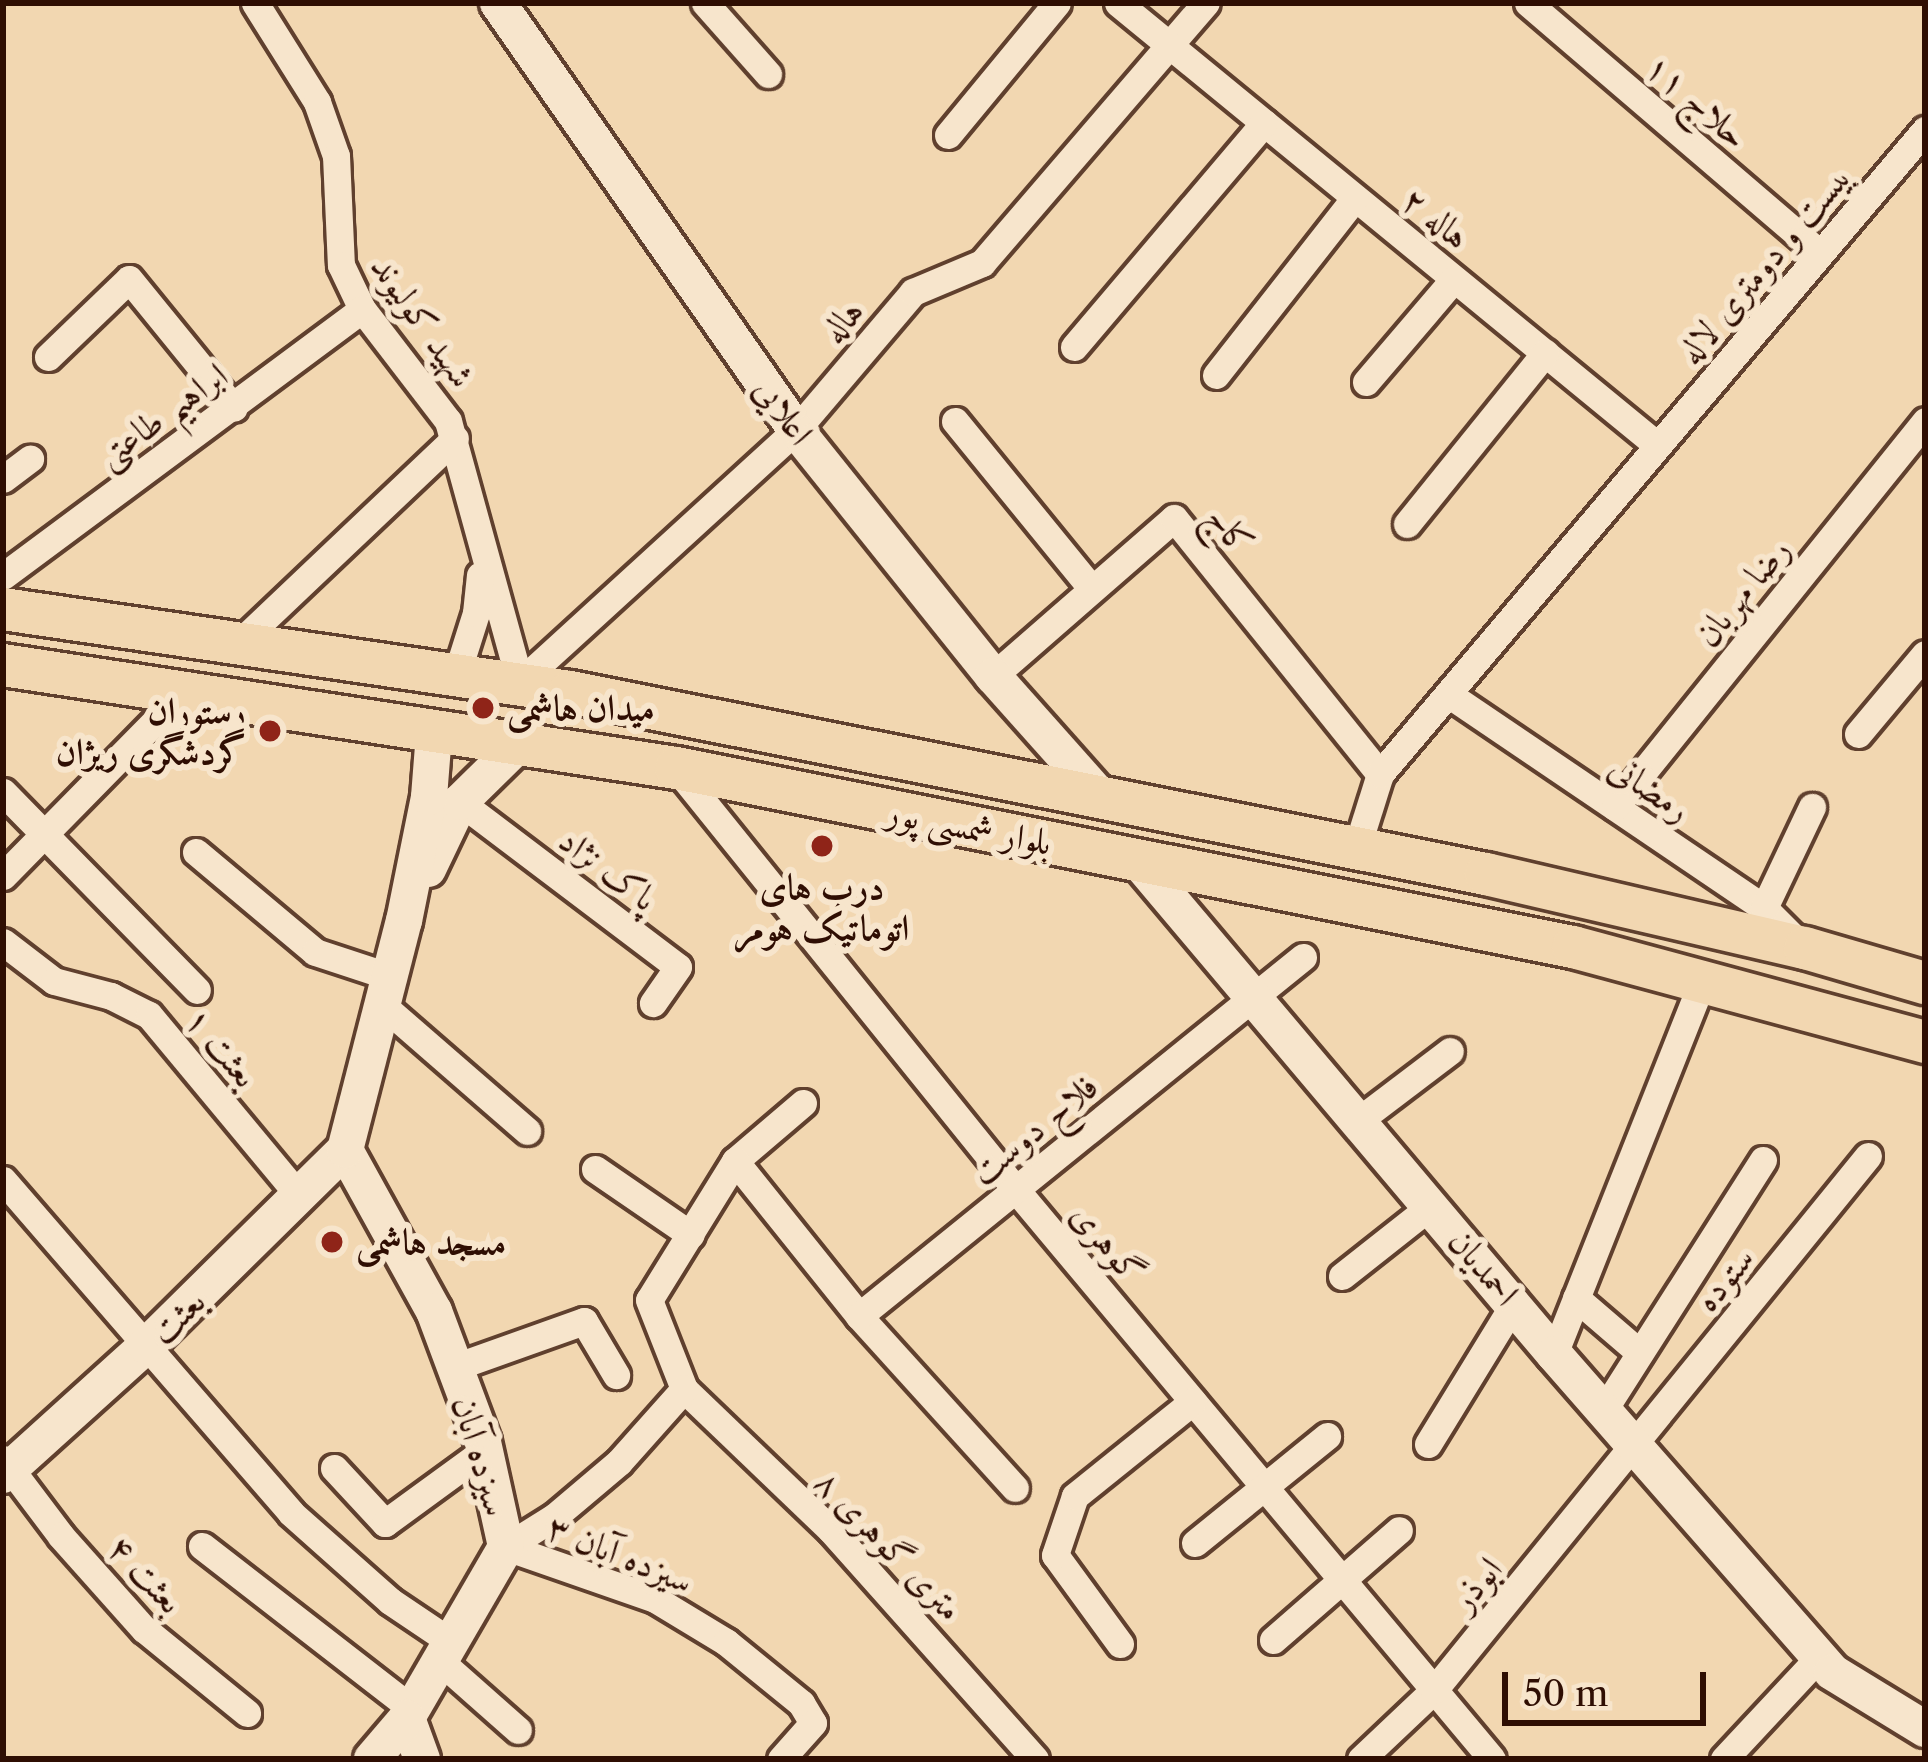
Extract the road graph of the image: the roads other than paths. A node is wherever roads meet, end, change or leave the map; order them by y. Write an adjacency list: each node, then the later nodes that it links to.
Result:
1 (255, 3): 16 (street, شهید کولیوند)
2 (705, 3): 9 (street)
3 (1057, 3): 12 (street)
4 (1118, 3): 8 (street, هاله ۲)
5 (1207, 3): 8 (street, هاله)
6 (1528, 3): 14 (street, حلاج ۱۱)
7 (509, 8): 25 (street, اعلایی)
8 (1170, 46): 10 (street, هاله ۲); 25 (street, هاله)
9 (767, 74)
10 (1264, 123): 13 (street, هاله ۲); 17 (street)
11 (1925, 130): 14 (street, بیست و دومتری لاله)
12 (948, 135)
13 (1355, 197): 15 (street, هاله ۲); 20 (street)
14 (1820, 254): 27 (street, بیست و دومتری لاله)
15 (1454, 279): 18 (street, هاله ۲); 21 (street)
16 (362, 310): 22 (street, ابراهیم طاعتی); 26 (street, شهید کولیوند)
17 (1074, 347)
18 (1545, 353): 27 (street, هاله ۲); 30 (street)
19 (48, 357): 22 (street)
20 (1216, 375)
21 (1366, 382)
22 (234, 408): 32 (street, ابراهیم طاعتی)
23 (955, 421): 33 (street)
24 (1925, 421): 54 (street, رضا مهربان)
25 (796, 430): 40 (street, اعلایی); 41 (street, هاله)
26 (454, 438): 31 (street, شهید کولیوند); 35 (street)
27 (1657, 445): 43 (street)
28 (31, 459): 29 (street)
29 (3, 479)
30 (1407, 524)
31 (483, 553): 39 (street, شهید کولیوند); 41 (street, شهید کولیوند)
32 (3, 576)
33 (1092, 589): 40 (street, کاج); 49 (street, کاج)
34 (3, 610): 35 (main road, بلوار شمسی پور)
35 (238, 644): 37 (main road, بلوار شمسی پور)
36 (1925, 654): 46 (street)
37 (348, 661): 39 (main road, بلوار شمسی پور); 44 (main road)
38 (3, 664): 42 (main road, بلوار شمسی پور)
39 (456, 676): 41 (main road, بلوار شمسی پور); 45 (main road)
40 (993, 676): 51 (street, اعلایی)
41 (520, 682): 51 (main road, بلوار شمسی پور)
42 (182, 694): 44 (main road, بلوار شمسی پور); 55 (street)
43 (1448, 694): 49 (street); 54 (street, رمضانی)
44 (348, 720): 45 (main road, بلوار شمسی پور)
45 (434, 734): 47 (main road, بلوار شمسی پور); 61 (street)
46 (1858, 734)
47 (518, 745): 48 (main road, بلوار شمسی پور); 52 (street)
48 (676, 768): 58 (main road, بلوار شمسی پور); 82 (street, گوهری)
49 (1380, 774): 56 (street)
50 (3, 792): 55 (street)
51 (1100, 796): 56 (main road, بلوار شمسی پور)
52 (460, 802): 61 (street); 70 (street, پاک نژاد)
53 (1812, 807): 60 (street)
54 (1615, 808): 60 (street, رمضانی)
55 (43, 836): 59 (street); 68 (street)
56 (1358, 847): 63 (main road, بلوار شمسی پور)
57 (196, 852): 67 (street)
58 (1138, 861): 65 (main road, بلوار شمسی پور); 69 (street, احمدیان)
59 (3, 876)
60 (1764, 908): 63 (street, رمضانی)
61 (404, 921): 67 (street)
62 (3, 942): 83 (street, بعثت ۱)
63 (1805, 949): 66 (main road, بلوار شمسی پور)
64 (1303, 957): 69 (street, فلاح دوست)
65 (1702, 982): 71 (main road, بلوار شمسی پور); 87 (street)
66 (1925, 982)
67 (384, 989): 75 (street); 76 (street)
68 (197, 990)
69 (1253, 995): 74 (street, احمدیان); 82 (street, فلاح دوست)
70 (653, 1003)
71 (1925, 1042)
72 (1450, 1051): 74 (street)
73 (803, 1103): 79 (street)
74 (1359, 1120): 84 (street, احمدیان)
75 (527, 1131)
76 (345, 1150): 83 (street, بعثت); 93 (street, سیزده آبان)
77 (1868, 1156): 100 (street, ستوده)
78 (1762, 1160): 91 (street)
79 (735, 1161): 85 (street); 89 (street)
80 (595, 1169): 85 (street)
81 (3, 1180): 90 (street)
82 (1017, 1191): 89 (street, فلاح دوست); 96 (street, گوهری)
83 (300, 1197): 90 (street, بعثت)
84 (1432, 1204): 86 (street); 88 (street, احمدیان)
85 (692, 1235): 95 (street)
86 (1342, 1276)
87 (1576, 1298): 91 (street); 92 (street)
88 (1515, 1302): 92 (street, احمدیان); 99 (street)
89 (859, 1316): 105 (street)
90 (146, 1346): 102 (street, بعثت); 113 (street)
91 (1640, 1353): 97 (street)
92 (1554, 1354): 97 (street, احمدیان)
93 (455, 1367): 94 (street); 101 (street, سیزده آبان)
94 (616, 1375)
95 (684, 1388): 109 (street); 123 (street, ۸ متری گوهری)
96 (1193, 1401): 104 (street, گوهری); 112 (street)
97 (1605, 1408): 100 (street, احمدیان)
98 (1327, 1436): 104 (street)
99 (1428, 1444)
100 (1637, 1447): 114 (street, احمدیان); 115 (street, ابوذر)
101 (485, 1450): 103 (street); 109 (street, سیزده آبان)
102 (6, 1467): 116 (street, بعثت ۴)
103 (334, 1468)
104 (1265, 1487): 107 (street); 110 (street, گوهری)
105 (1015, 1488)
106 (1399, 1530): 110 (street)
107 (1195, 1543)
108 (202, 1546): 117 (street)
109 (506, 1547): 113 (street, سیزده آبان); 122 (street, سیزده آبان ۳)
110 (1344, 1581): 111 (street); 115 (street, گوهری)
111 (1273, 1640)
112 (1120, 1643)
113 (446, 1652): 117 (street, سیزده آبان); 119 (street)
114 (1826, 1664): 118 (street, احمدیان); 126 (street)
115 (1435, 1690): 124 (street, ابوذر); 125 (street, گوهری)
116 (247, 1713)
117 (410, 1713): 120 (street, سیزده آبان); 121 (street)
118 (1925, 1729)
119 (518, 1730)
120 (372, 1759)
121 (422, 1759)
122 (781, 1759)
123 (1035, 1759)
124 (1361, 1759)
125 (1492, 1759)
126 (1724, 1759)

